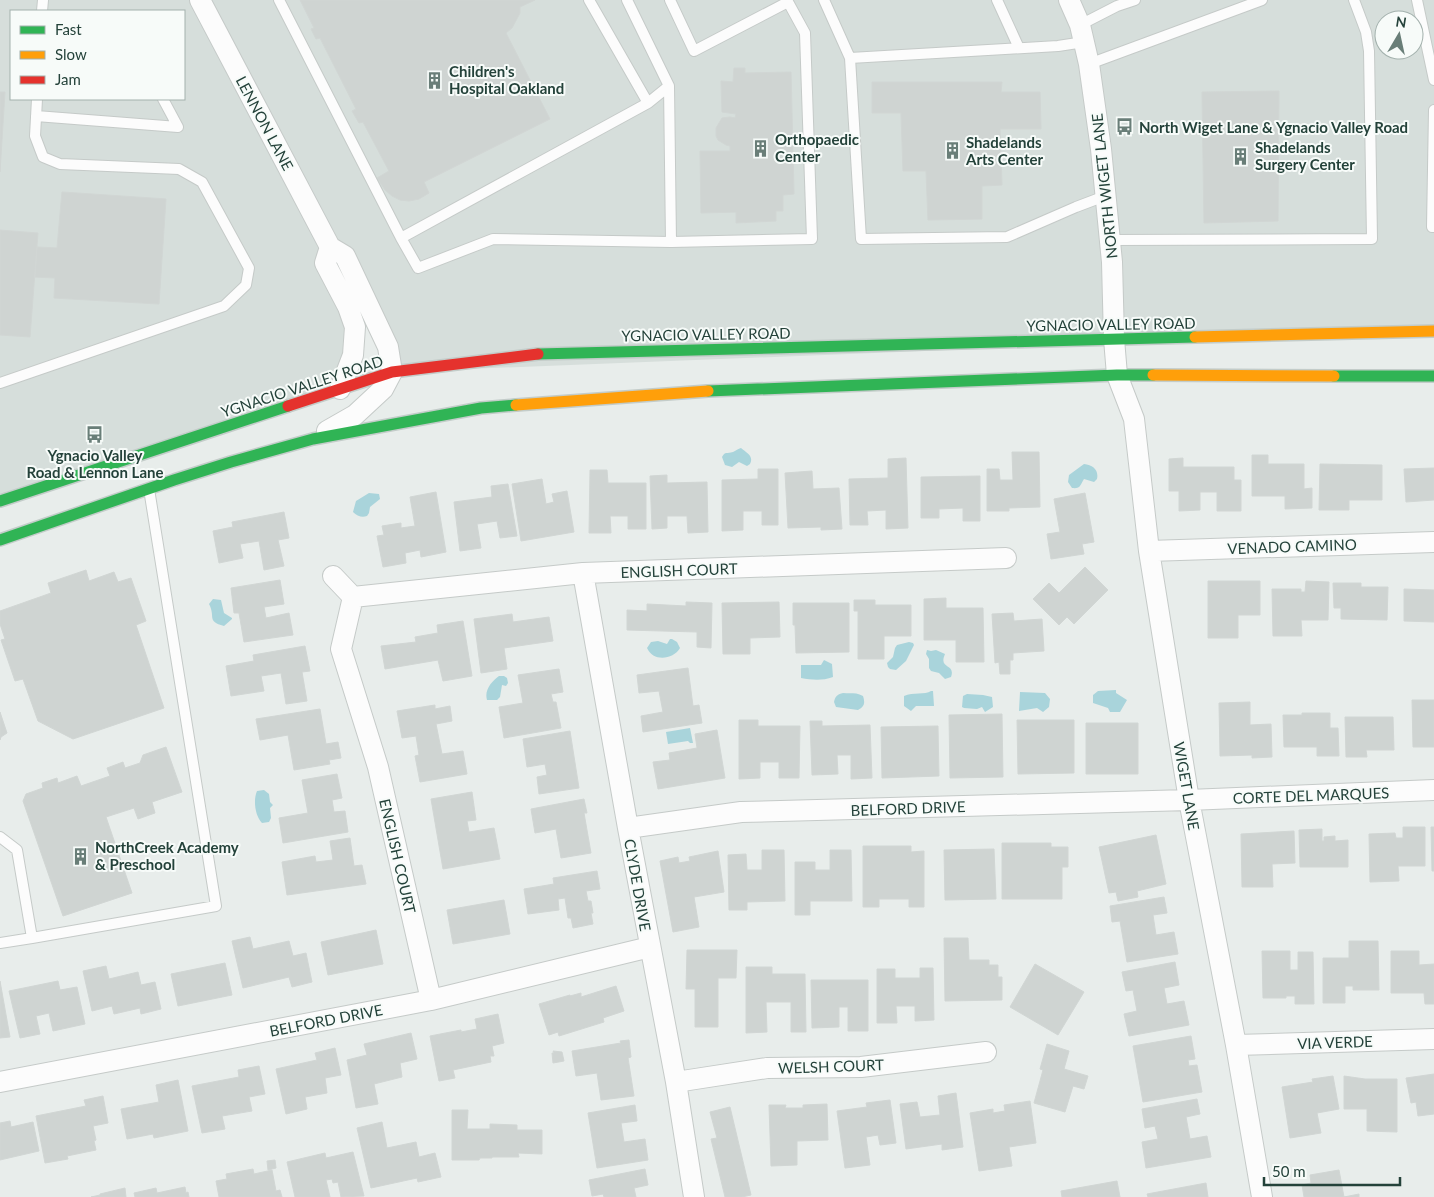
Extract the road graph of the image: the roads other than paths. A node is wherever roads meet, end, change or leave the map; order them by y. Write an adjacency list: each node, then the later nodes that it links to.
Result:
1 (200, 0): 30 (street, LENNON LANE)
2 (279, 0): 27 (lane)
3 (589, 0): 22 (lane)
4 (627, 0): 19 (lane)
5 (670, 0): 13 (lane)
6 (824, 0): 16 (lane)
7 (997, 0): 15 (lane)
8 (1069, 0): 14 (street, NORTH WIGET LANE)
9 (1135, 0): 14 (lane)
10 (1262, 0): 17 (lane)
11 (1354, 0): 28 (lane)
12 (1417, 0): 18 (lane)
13 (788, 1): 29 (lane)
14 (1082, 34): 15 (lane); 17 (street, NORTH WIGET LANE)
15 (1019, 48): 16 (lane)
16 (850, 58): 25 (lane)
17 (1089, 64): 25 (street, NORTH WIGET LANE)
18 (1434, 80)
19 (670, 86): 22 (lane); 29 (lane)
20 (37, 100): 24 (lane)
21 (164, 100): 24 (lane)
22 (648, 103): 27 (lane)
23 (1434, 110): 26 (lane)
24 (36, 116): 36 (lane)
25 (1106, 196): 28 (street, NORTH WIGET LANE)
26 (1434, 227)
27 (401, 238): 29 (lane)
28 (1110, 240): 32 (street, NORTH WIGET LANE)
29 (671, 242)
30 (330, 246): 33 (street, LENNON LANE); 37 (street)
31 (1434, 331): 32 (highway, YGNACIO VALLEY ROAD)
32 (1114, 339): 33 (highway, YGNACIO VALLEY ROAD); 34 (street, NORTH WIGET LANE)
33 (392, 372): 37 (highway, YGNACIO VALLEY ROAD); 38 (street)
34 (1117, 375): 35 (highway); 38 (highway); 43 (street, WIGET LANE)
35 (1434, 376)
36 (0, 383)
37 (340, 389): 40 (highway, YGNACIO VALLEY ROAD)
38 (313, 439): 39 (highway)
39 (149, 488): 41 (highway); 52 (lane)
40 (0, 501)
41 (0, 540)
42 (1434, 542): 43 (street, VENADO CAMINO)
43 (1149, 550): 49 (street, WIGET LANE)
44 (1006, 558): 45 (street, ENGLISH COURT)
45 (583, 574): 47 (street, ENGLISH COURT); 50 (street, CLYDE DRIVE)
46 (333, 576): 47 (street)
47 (353, 597): 55 (street, ENGLISH COURT)
48 (1434, 790): 49 (street, CORTE DEL MARQUES)
49 (1189, 800): 50 (street, BELFORD DRIVE); 57 (street, WIGET LANE)
50 (628, 828): 54 (street, CLYDE DRIVE)
51 (0, 837): 52 (lane)
52 (32, 938): 53 (lane)
53 (0, 943)
54 (650, 947): 55 (street, BELFORD DRIVE); 60 (street, CLYDE DRIVE)
55 (431, 1000): 59 (street, BELFORD DRIVE)
56 (1434, 1039): 57 (street, VIA VERDE)
57 (1236, 1045): 62 (street, WIGET LANE)
58 (986, 1052): 60 (street, WELSH COURT)
59 (0, 1082)
60 (676, 1082): 61 (street, CLYDE DRIVE)
61 (694, 1197)
62 (1262, 1197)

